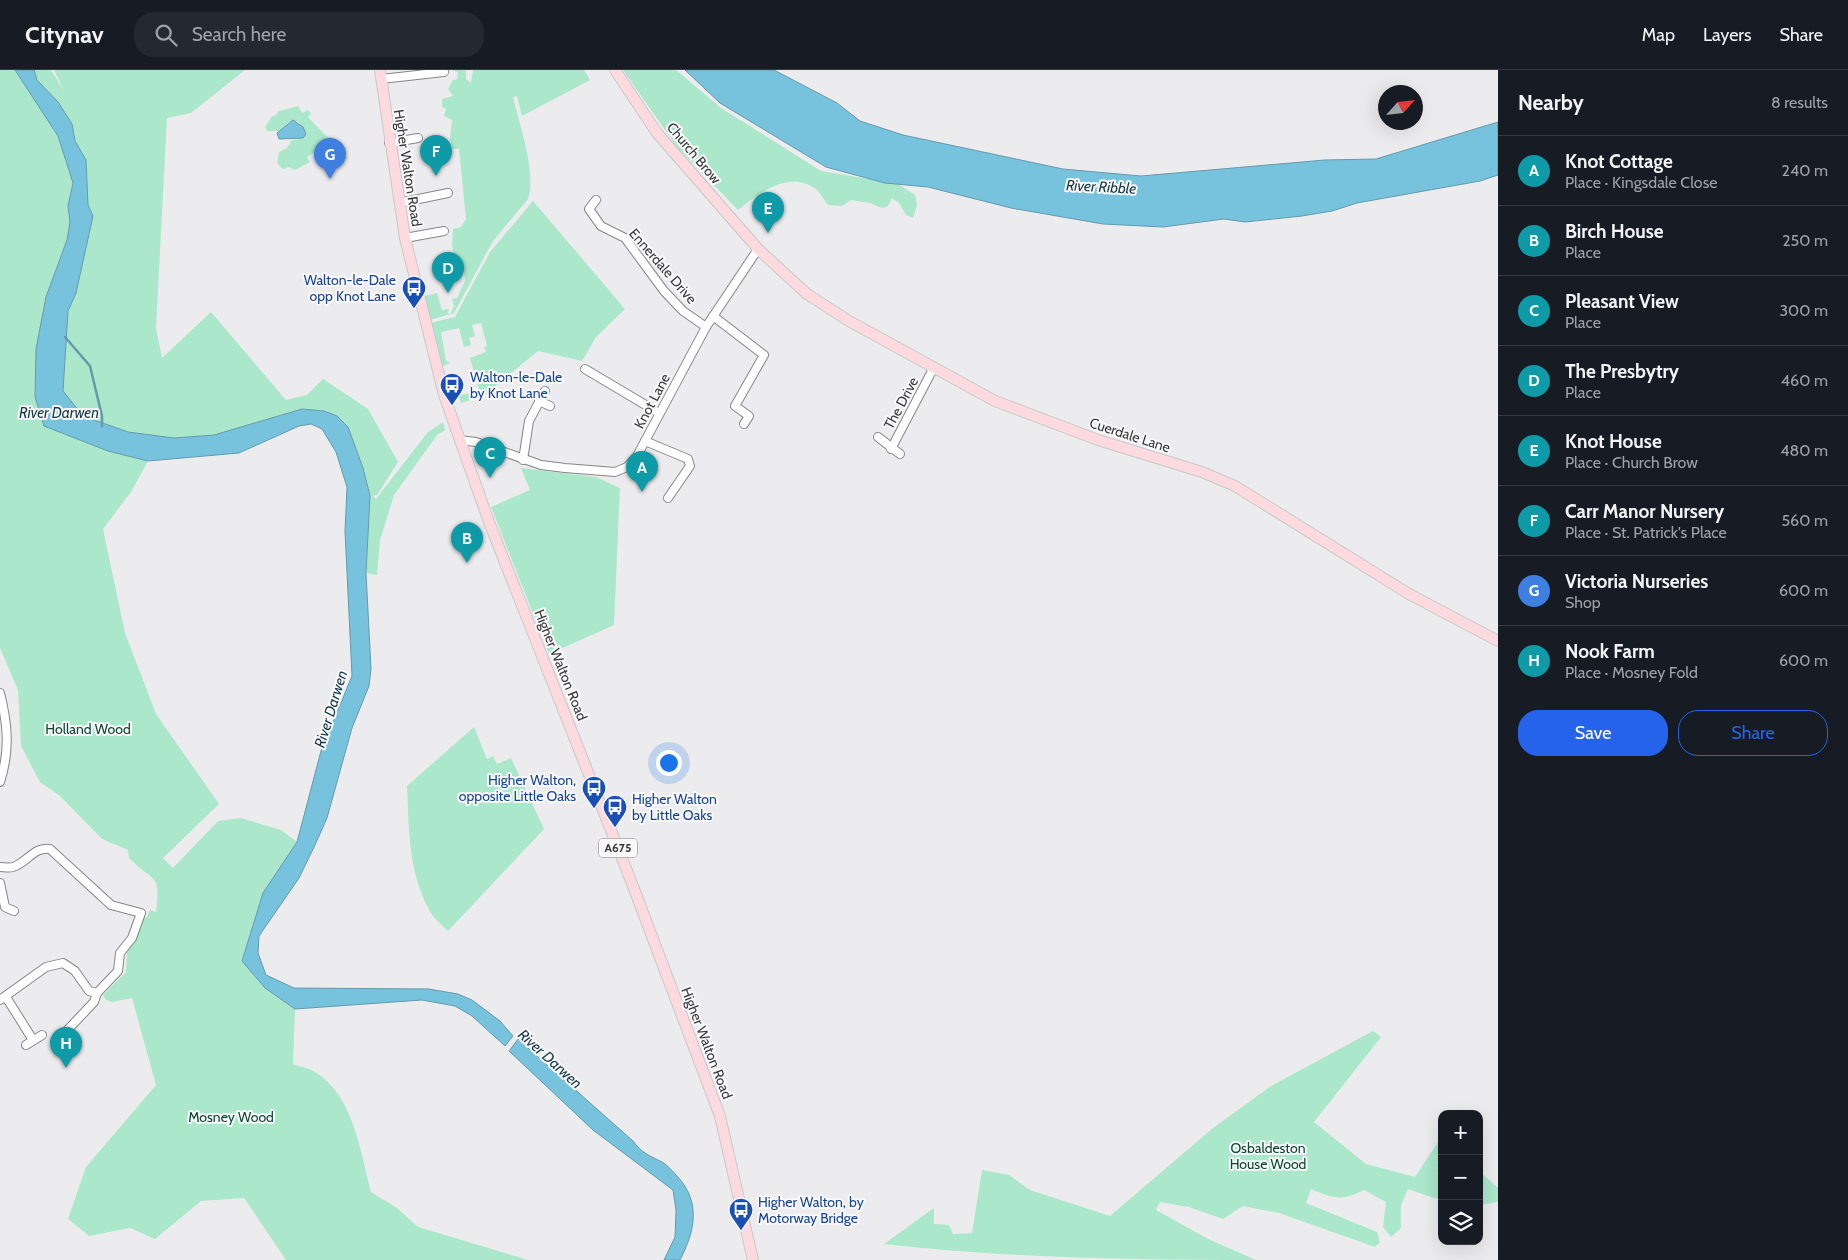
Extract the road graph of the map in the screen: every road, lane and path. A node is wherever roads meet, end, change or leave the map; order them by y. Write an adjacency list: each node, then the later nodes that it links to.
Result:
1 (616, 70): 11 (main road, Church Brow)
2 (444, 72): 3 (street)
3 (381, 74): 5 (main road, Higher Walton Road / A675)
4 (418, 138): 5 (street)
5 (389, 143): 8 (main road, Higher Walton Road / A675)
6 (448, 193): 8 (street)
7 (596, 200): 13 (street, Ennerdale Drive)
8 (399, 203): 10 (main road, Higher Walton Road / A675)
9 (444, 231): 10 (street)
10 (405, 238): 22 (main road, Higher Walton Road / A675)
11 (758, 249): 12 (street, Knot Lane); 15 (main road, Cuerdale Lane)
12 (713, 316): 13 (street, Knot Lane); 20 (street)
13 (706, 327): 19 (street, Knot Lane)
14 (585, 369): 19 (street)
15 (933, 369): 24 (street, The Drive); 28 (main road, Cuerdale Lane)
16 (545, 391): 17 (street)
17 (539, 401): 18 (street); 26 (street)
18 (550, 406)
19 (659, 413): 23 (street, Knot Lane)
20 (744, 424)
21 (878, 437): 24 (street)
22 (459, 440): 26 (street, Knot Lane); 40 (main road, Higher Walton Road / A675)
23 (645, 441): 26 (street, Knot Lane); 27 (street)
24 (891, 449): 25 (street)
25 (900, 454)
26 (523, 460)
27 (668, 498)
28 (1498, 642)
29 (0, 693): 30 (street)
30 (0, 782)
31 (0, 866): 34 (street)
32 (0, 883): 33 (street)
33 (14, 911)
34 (97, 993): 35 (street); 37 (street)
35 (3, 998): 38 (street)
36 (42, 1035): 38 (street)
37 (58, 1039)
38 (33, 1040): 39 (street)
39 (26, 1045)
40 (753, 1260)

